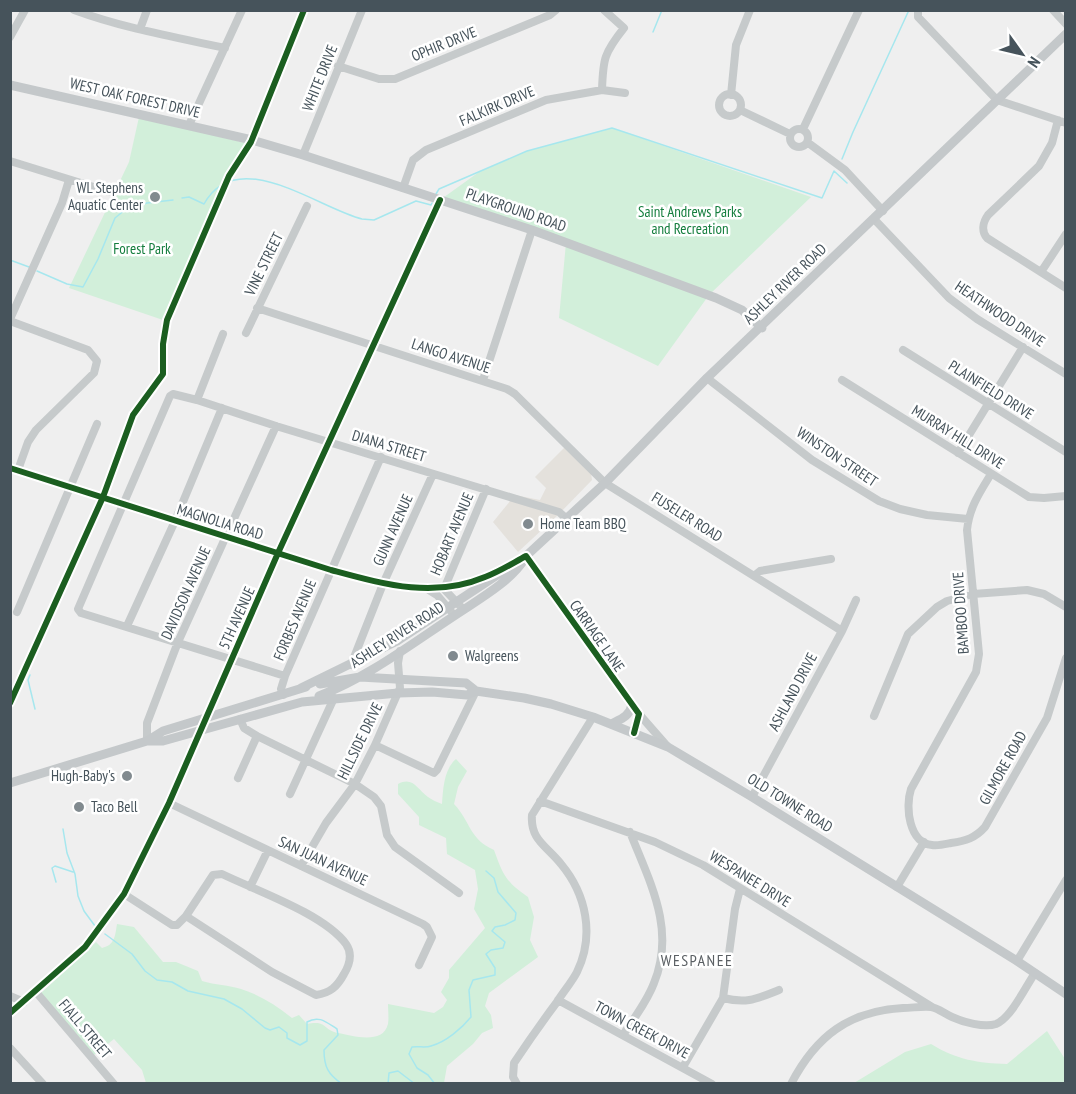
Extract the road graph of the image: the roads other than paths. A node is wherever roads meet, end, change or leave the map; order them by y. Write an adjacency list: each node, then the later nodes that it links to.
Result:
1 (25, 10): 15 (street)
2 (74, 10): 13 (street)
3 (147, 10): 13 (street)
4 (242, 10): 16 (street)
5 (362, 10): 17 (street, WHITE DRIVE)
6 (556, 10): 17 (street, OPHIR DRIVE)
7 (750, 10): 21 (street)
8 (859, 10): 26 (street)
9 (918, 10): 22 (street)
10 (1053, 10): 12 (street)
11 (610, 12): 19 (street)
12 (1065, 24)
13 (140, 29): 16 (street)
14 (1065, 34): 22 (main road, ASHLEY RIVER ROAD)
15 (10, 37)
16 (225, 48): 25 (street)
17 (338, 66): 30 (street, WHITE DRIVE)
18 (10, 85): 25 (main road, WEST OAK FOREST DRIVE)
19 (602, 90): 20 (street, FALKIRK DRIVE); 33 (street, FALKIRK DRIVE)
20 (625, 93)
21 (730, 95): 23 (street); 23 (street)
22 (997, 100): 24 (street); 37 (main road, ASHLEY RIVER ROAD)
23 (740, 110): 27 (street)
24 (1062, 122): 41 (street)
25 (189, 125): 28 (main road, WEST OAK FOREST DRIVE)
26 (803, 129): 27 (street); 29 (street)
27 (790, 134): 29 (street)
28 (252, 140): 30 (main road, PLAYGROUND ROAD)
29 (807, 142): 37 (street)
30 (303, 155): 33 (main road, PLAYGROUND ROAD)
31 (10, 161): 32 (street)
32 (69, 180): 34 (street); 44 (street)
33 (403, 188): 35 (main road, PLAYGROUND ROAD)
34 (110, 192)
35 (440, 200): 39 (main road, PLAYGROUND ROAD); 48 (street, 5TH AVENUE)
36 (307, 206): 43 (street, VINE STREET)
37 (883, 211): 38 (main road, ASHLEY RIVER ROAD)
38 (874, 219): 45 (main road, ASHLEY RIVER ROAD); 49 (street, HEATHWOOD DRIVE)
39 (531, 230): 45 (main road, PLAYGROUND ROAD); 53 (street)
40 (1065, 234): 41 (street)
41 (1041, 272): 42 (street)
42 (1065, 288)
43 (257, 308): 46 (street, VINE STREET); 48 (street, LANGO AVENUE)
44 (10, 320): 64 (street)
45 (762, 327): 52 (main road, ASHLEY RIVER ROAD)
46 (246, 333)
47 (223, 334): 55 (street)
48 (375, 345): 53 (street, LANGO AVENUE); 60 (street, 5TH AVENUE)
49 (1023, 347): 51 (street, HEATHWOOD DRIVE); 56 (street)
50 (903, 350): 56 (street, PLAINFIELD DRIVE)
51 (1065, 374)
52 (707, 378): 67 (main road, ASHLEY RIVER ROAD); 73 (street, WINSTON STREET)
53 (483, 380): 67 (street, LANGO AVENUE)
54 (842, 380): 62 (street, MURRAY HILL DRIVE)
55 (197, 400): 57 (street, DIANA STREET); 71 (street, DIANA STREET)
56 (988, 404): 61 (street, PLAINFIELD DRIVE); 62 (street)
57 (222, 408): 59 (street, DIANA STREET); 74 (street)
58 (97, 424): 68 (street)
59 (276, 426): 60 (street, DIANA STREET); 75 (street, DAVIDSON AVENUE)
60 (329, 441): 63 (street, DIANA STREET); 76 (street, 5TH AVENUE)
61 (1065, 452)
62 (958, 453): 66 (street, MURRAY HILL DRIVE)
63 (381, 457): 65 (street, DIANA STREET); 79 (street, FORBES AVENUE)
64 (14, 469): 68 (street, MAGNOLIA ROAD)
65 (433, 474): 69 (street, DIANA STREET); 81 (street, GUNN AVENUE)
66 (991, 474): 70 (street, MURRAY HILL DRIVE); 73 (street, BAMBOO DRIVE)
67 (605, 483): 72 (main road, ASHLEY RIVER ROAD); 80 (street, FUSELER ROAD)
68 (69, 487): 71 (street, MAGNOLIA ROAD); 88 (street)
69 (486, 489): 72 (street, DIANA STREET); 83 (street, HOBART AVENUE)
70 (1065, 496)
71 (124, 503): 74 (street, MAGNOLIA ROAD); 89 (street)
72 (567, 519): 77 (main road, ASHLEY RIVER ROAD)
73 (968, 519): 84 (street, BAMBOO DRIVE)
74 (175, 521): 75 (street, MAGNOLIA ROAD); 89 (street)
75 (225, 536): 76 (street, MAGNOLIA ROAD); 91 (street, DAVIDSON AVENUE)
76 (278, 553): 79 (street, MAGNOLIA ROAD); 93 (street, 5TH AVENUE)
77 (526, 556): 83 (street, MAGNOLIA ROAD); 87 (main road, ASHLEY RIVER ROAD); 105 (street, CARRIAGE LANE)
78 (831, 559): 80 (street)
79 (331, 570): 81 (street, MAGNOLIA ROAD); 96 (street, FORBES AVENUE)
80 (754, 575): 90 (street, FUSELER ROAD)
81 (383, 585): 82 (street, MAGNOLIA ROAD); 95 (street, GUNN AVENUE)
82 (428, 589): 83 (street, MAGNOLIA ROAD); 87 (street)
83 (444, 589): 87 (street)
84 (973, 594): 86 (street); 107 (street); 127 (street, BAMBOO DRIVE)
85 (856, 600): 90 (street, ASHLAND DRIVE)
86 (1065, 607)
87 (456, 609): 92 (main road, ASHLEY RIVER ROAD); 95 (main road, ASHLEY RIVER ROAD)
88 (17, 612)
89 (128, 626): 91 (street)
90 (842, 631): 123 (street, ASHLAND DRIVE)
91 (178, 642): 93 (street); 115 (street, DAVIDSON AVENUE)
92 (400, 651): 97 (main road, ASHLEY RIVER ROAD); 98 (street, HILLSIDE DRIVE)
93 (232, 658): 96 (street); 109 (street, 5TH AVENUE)
94 (1065, 658): 127 (street, GILMORE ROAD)
95 (351, 665): 99 (main road, ASHLEY RIVER ROAD)
96 (285, 676): 102 (street, FORBES AVENUE)
97 (360, 677): 98 (main road); 99 (main road); 104 (main road, ASHLEY RIVER ROAD)
98 (400, 680): 100 (main road); 101 (street, HILLSIDE DRIVE)
99 (301, 688): 102 (main road)
100 (476, 691): 101 (main road); 108 (main road, OLD TOWNE ROAD); 116 (street)
101 (398, 693): 103 (main road); 116 (street, HILLSIDE DRIVE)
102 (283, 695): 109 (main road)
103 (334, 698): 104 (main road); 118 (street)
104 (302, 702): 110 (main road)
105 (632, 705): 106 (street, CARRIAGE LANE); 111 (main road)
106 (639, 714): 113 (street); 117 (street, CARRIAGE LANE)
107 (874, 716)
108 (593, 717): 111 (main road, OLD TOWNE ROAD); 124 (street)
109 (206, 719): 112 (street, 5TH AVENUE); 115 (main road)
110 (240, 719): 112 (main road); 114 (street)
111 (611, 724): 113 (main road, OLD TOWNE ROAD)
112 (200, 731): 115 (main road); 125 (street, 5TH AVENUE)
113 (634, 733): 117 (main road, OLD TOWNE ROAD)
114 (257, 736): 118 (street); 119 (street)
115 (147, 741): 120 (main road)
116 (375, 745): 121 (street, HILLSIDE DRIVE)
117 (668, 747): 123 (main road, OLD TOWNE ROAD)
118 (306, 760): 121 (street); 122 (street)
119 (238, 777)
120 (10, 783)
121 (355, 784): 129 (street, HILLSIDE DRIVE); 134 (street)
122 (290, 794)
123 (752, 797): 132 (main road, OLD TOWNE ROAD)
124 (540, 801): 126 (street, WESPANEE DRIVE); 145 (street)
125 (169, 803): 128 (street, SAN JUAN AVENUE); 135 (street, 5TH AVENUE)
126 (630, 832): 133 (street, WESPANEE DRIVE); 149 (street)
127 (924, 842): 132 (street)
128 (268, 850): 129 (street, SAN JUAN AVENUE); 131 (street)
129 (302, 866): 138 (street, SAN JUAN AVENUE)
130 (1065, 880): 137 (street)
131 (250, 887): 136 (street); 136 (street)
132 (897, 887): 137 (main road, OLD TOWNE ROAD)
133 (740, 889): 144 (street); 147 (street, WESPANEE DRIVE)
134 (459, 893)
135 (124, 894): 136 (street); 141 (street, 5TH AVENUE)
136 (186, 916)
137 (1017, 961): 139 (main road, OLD TOWNE ROAD)
138 (419, 965)
139 (1035, 973): 142 (main road, OLD TOWNE ROAD); 147 (street, WESPANEE DRIVE)
140 (779, 990): 144 (street)
141 (36, 992): 146 (street, 5TH AVENUE); 154 (street, FIALL STREET)
142 (1065, 994)
143 (10, 996): 146 (street)
144 (723, 998): 151 (street)
145 (558, 1000): 149 (street, TOWN CREEK DRIVE); 152 (street)
146 (24, 1002): 148 (street, 5TH AVENUE)
147 (932, 1007): 156 (street)
148 (10, 1013)
149 (623, 1035): 151 (street, TOWN CREEK DRIVE)
150 (10, 1048): 153 (street)
151 (683, 1067): 155 (street, TOWN CREEK DRIVE)
152 (513, 1081)
153 (43, 1083)
154 (114, 1083)
155 (712, 1083)
156 (791, 1083)

